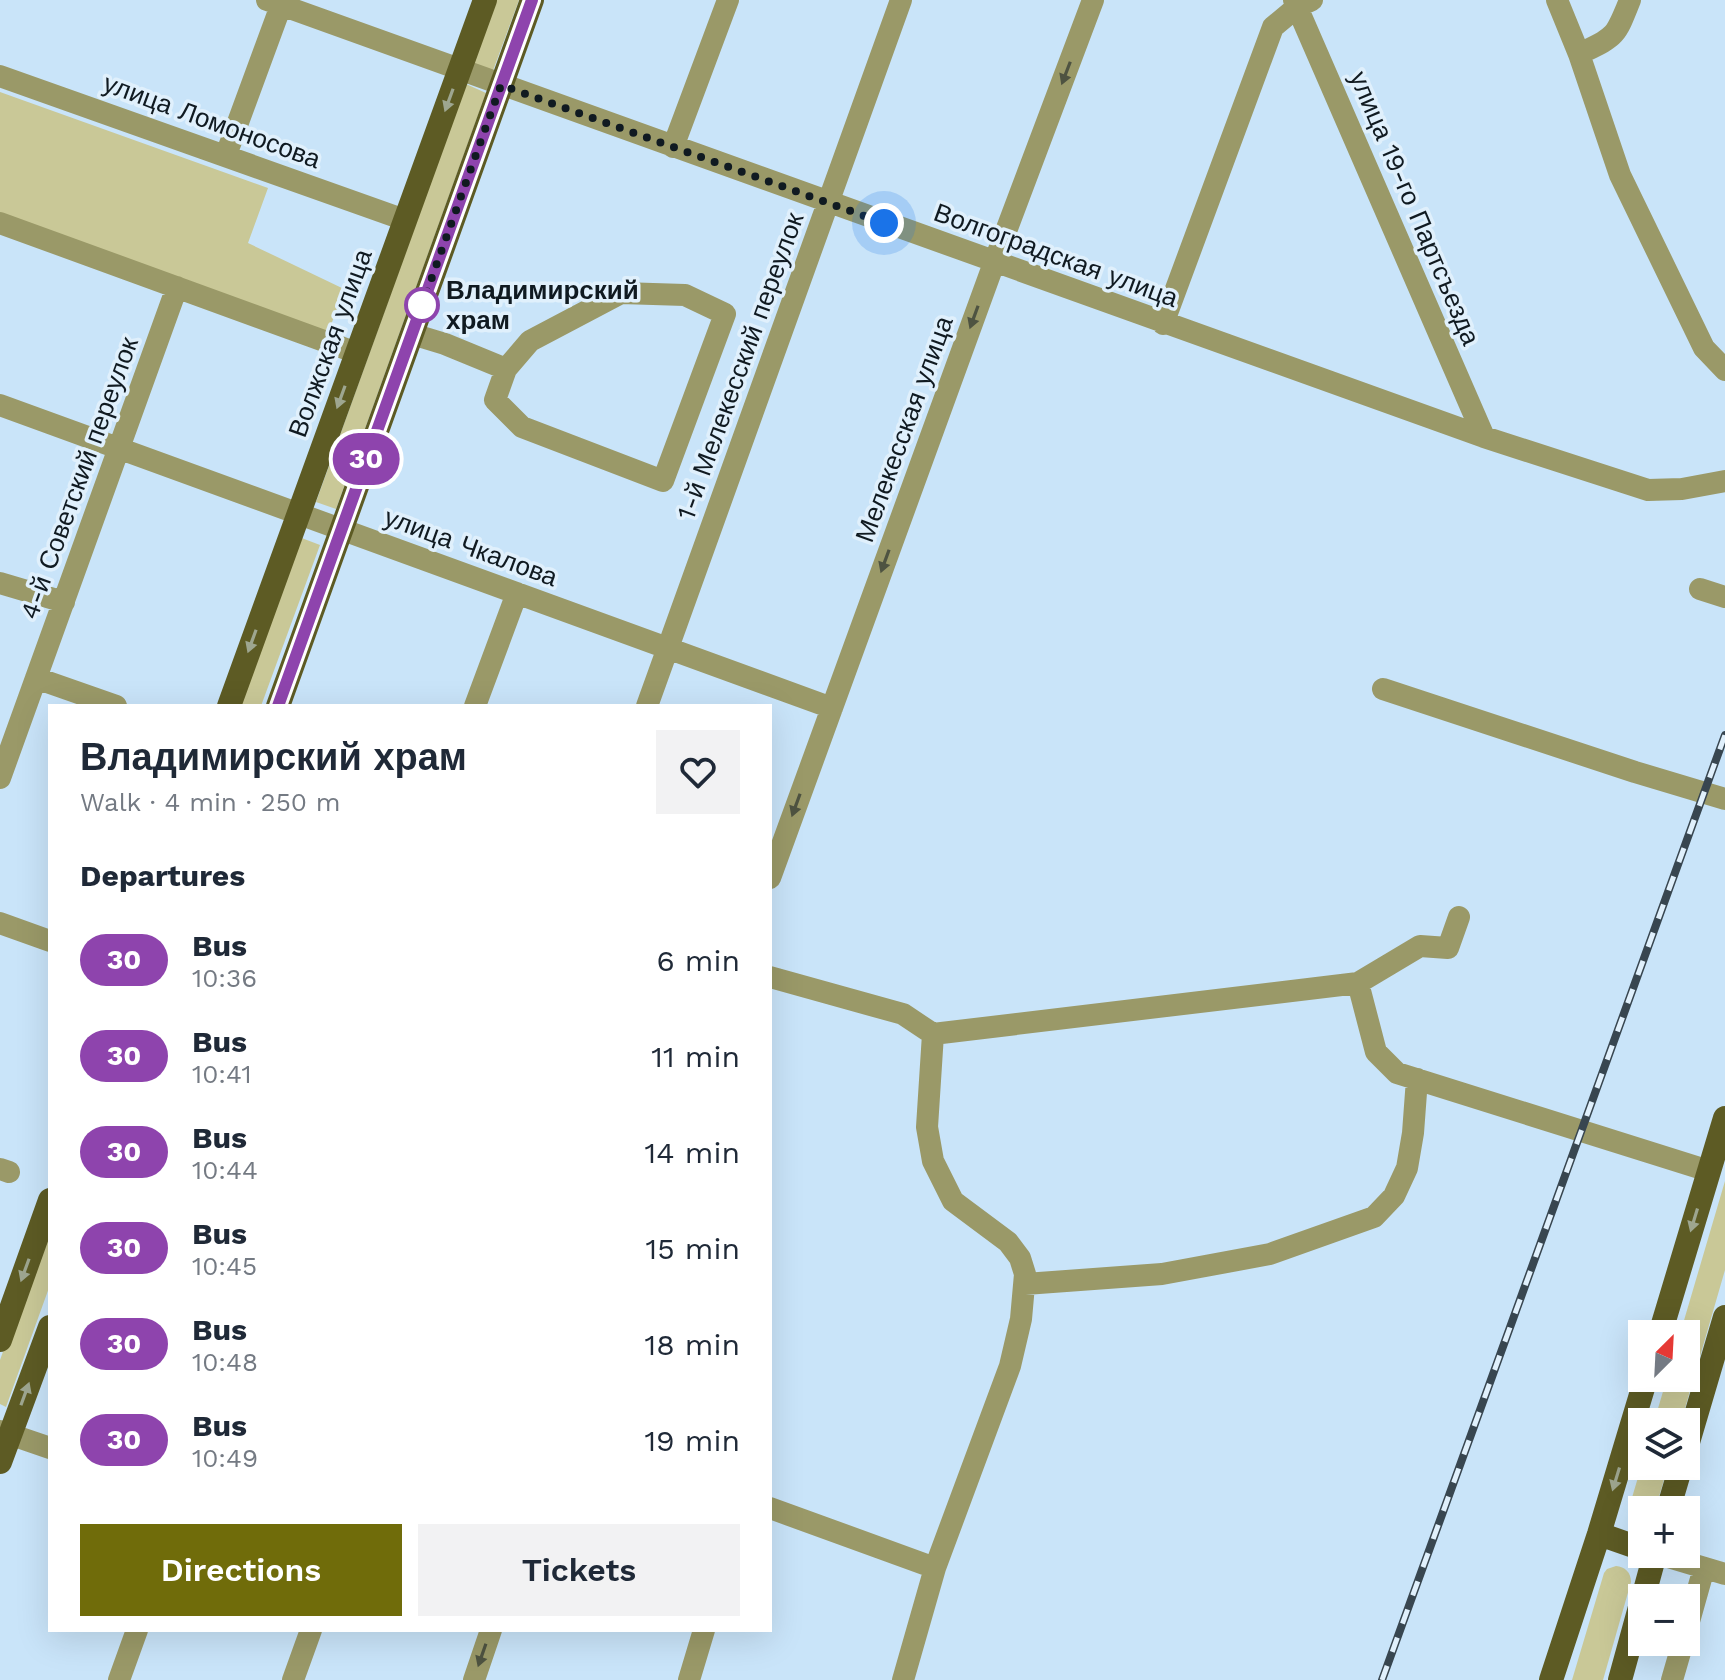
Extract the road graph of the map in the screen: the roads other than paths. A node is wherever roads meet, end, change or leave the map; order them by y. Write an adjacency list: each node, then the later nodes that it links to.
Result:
1 (485, 0): 11 (main road, Волжская улица)
2 (532, 0): 13 (main road)
3 (728, 0): 14 (street)
4 (901, 0): 16 (street, 1-й Мелекесский переулок)
5 (1093, 0): 19 (street, Мелекесская улица, one-way to 19)
6 (1557, 0): 10 (street)
7 (1630, 0): 10 (street)
8 (277, 2): 11 (street, Волгоградская улица); 15 (street)
9 (1301, 2): 21 (street); 27 (street, улица 19-го Партсъезда)
10 (1579, 54): 25 (street)
11 (460, 69): 13 (street, Волгоградская улица); 17 (main road, Волжская улица, one-way to 17)
12 (0, 76): 15 (street, улица Ломоносова)
13 (501, 85): 14 (street, Волгоградская улица); 22 (main road)
14 (673, 147): 16 (street, Волгоградская улица)
15 (226, 155): 17 (street, улица Ломоносова)
16 (828, 203): 19 (street, Волгоградская улица); 37 (street, 1-й Мелекесский переулок)
17 (405, 220): 23 (main road, Волжская улица)
18 (0, 223): 20 (street)
19 (994, 263): 21 (street, Волгоградская улица); 45 (street, Мелекесская улица, one-way to 45)
20 (177, 287): 23 (street); 28 (street, 4-й Советский переулок)
21 (1163, 324): 27 (street, Волгоградская улица)
22 (412, 334): 24 (street); 31 (main road)
23 (357, 353): 30 (main road, Волжская улица, one-way to 30)
24 (506, 369): 24 (street)
25 (1725, 370)
26 (0, 405): 28 (street, улица Чкалова)
27 (1484, 437): 29 (street, Волгоградская улица)
28 (119, 448): 30 (street, улица Чкалова); 36 (street, 4-й Советский переулок)
29 (1725, 481)
30 (299, 514): 31 (street, улица Чкалова); 41 (main road, Волжская улица, one-way to 41)
31 (341, 529): 34 (street, улица Чкалова); 42 (main road)
32 (0, 583): 36 (street)
33 (1700, 589): 35 (street)
34 (517, 593): 37 (street, улица Чкалова); 43 (street)
35 (1725, 597)
36 (64, 602): 38 (street, 4-й Советский переулок)
37 (668, 649): 44 (street, 1-й Мелекесский переулок); 45 (street, улица Чкалова)
38 (36, 678): 40 (street); 46 (street, 4-й Советский переулок)
39 (1383, 689): 48 (street)
40 (110, 704)
41 (230, 704)
42 (279, 704)
43 (476, 704)
44 (648, 704)
45 (832, 708): 49 (street, Мелекесская улица, one-way to 49)
46 (6, 742): 47 (street, 4-й Советский переулок)
47 (0, 778)
48 (1725, 799)
49 (772, 873)
50 (1459, 917): 54 (street)
51 (0, 923): 52 (street)
52 (48, 940)
53 (772, 978): 55 (street)
54 (1358, 983): 55 (street); 56 (street)
55 (933, 1034): 60 (street)
56 (1417, 1079): 58 (street); 60 (street)
57 (1725, 1118): 58 (main road)
58 (1709, 1171): 62 (main road, one-way to 62)
59 (48, 1206): 64 (main road, one-way to 64)
60 (1025, 1284): 74 (street)
61 (1725, 1317): 65 (main road)
62 (1664, 1320)
63 (48, 1332): 68 (main road, one-way to 63)
64 (0, 1340)
65 (1720, 1354): 67 (main road)
66 (1642, 1392): 72 (main road, one-way to 72)
67 (1700, 1410)
68 (5, 1433): 69 (street); 70 (main road)
69 (48, 1447)
70 (0, 1462)
71 (772, 1509): 74 (street)
72 (1599, 1534): 73 (main road); 88 (main road)
73 (1628, 1544)
74 (935, 1568): 87 (street)
75 (1715, 1571): 76 (street)
76 (1700, 1603)
77 (136, 1632): 83 (street)
78 (310, 1632): 84 (street)
79 (490, 1632): 85 (street, one-way to 85)
80 (703, 1632): 86 (street)
81 (1628, 1651): 89 (main road)
82 (1679, 1656): 90 (street)
83 (119, 1680)
84 (293, 1680)
85 (474, 1680)
86 (689, 1680)
87 (903, 1680)
88 (1551, 1680)
89 (1620, 1680)
90 (1672, 1680)

